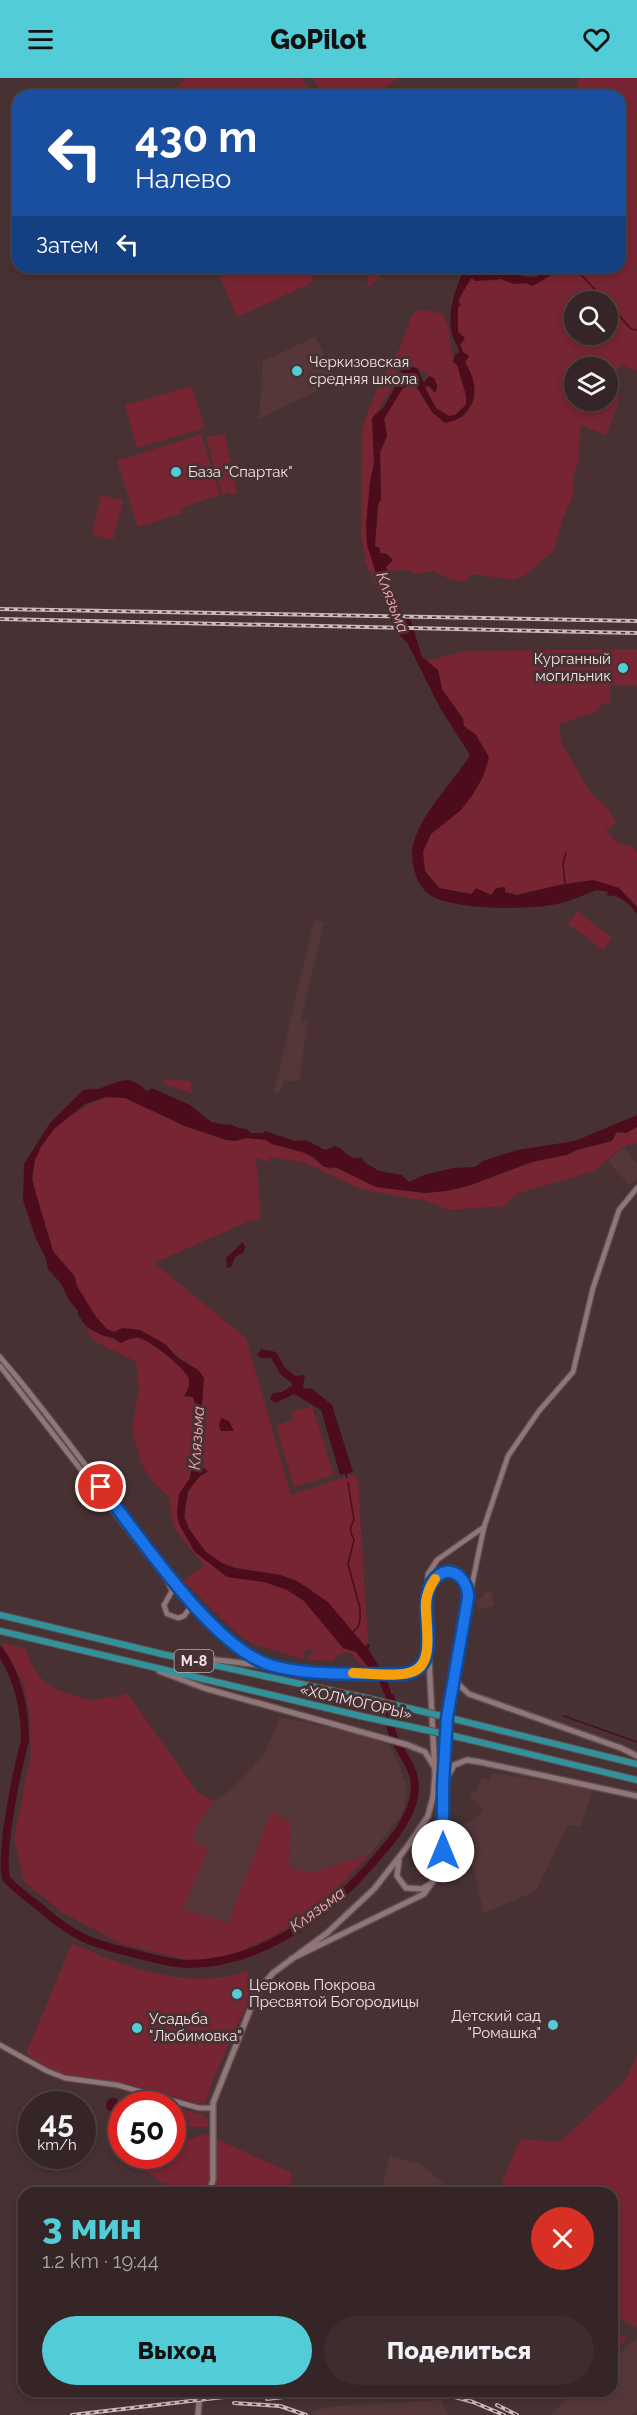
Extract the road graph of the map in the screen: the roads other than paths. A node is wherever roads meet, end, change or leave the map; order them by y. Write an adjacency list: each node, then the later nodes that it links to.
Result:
1 (637, 1188): 4 (street)
2 (0, 1358): 6 (street)
3 (0, 1366): 5 (street)
4 (484, 1527): 7 (street); 8 (street)
5 (169, 1596): 6 (street); 6 (street)
6 (185, 1597): 15 (street)
7 (426, 1600): 8 (main road); 11 (main road)
8 (468, 1608): 13 (main road)
9 (0, 1615): 12 (highway, «ХОЛМОГОРЫ» / М-8)
10 (0, 1631): 14 (highway, «ХОЛМОГОРЫ» / М-8)
11 (428, 1634): 15 (main road); 18 (main road)
12 (162, 1654): 15 (main road); 17 (highway, «ХОЛМОГОРЫ» / М-8, bridge)
13 (456, 1665): 16 (main road); 20 (main road)
14 (148, 1666): 18 (main road); 19 (highway, «ХОЛМОГОРЫ» / М-8, bridge)
15 (273, 1666)
16 (637, 1756)
17 (637, 1764)
18 (435, 1775): 22 (main road)
19 (636, 1780)
20 (443, 1785): 21 (main road); 23 (main road)
21 (637, 1796)
22 (400, 1856): 23 (main road); 24 (main road)
23 (433, 1882): 24 (main road)
24 (291, 1959): 26 (main road)
25 (0, 2045): 26 (street)
26 (213, 2108): 27 (main road)
27 (211, 2187)
28 (199, 2397): 29 (main road)
29 (198, 2413)

